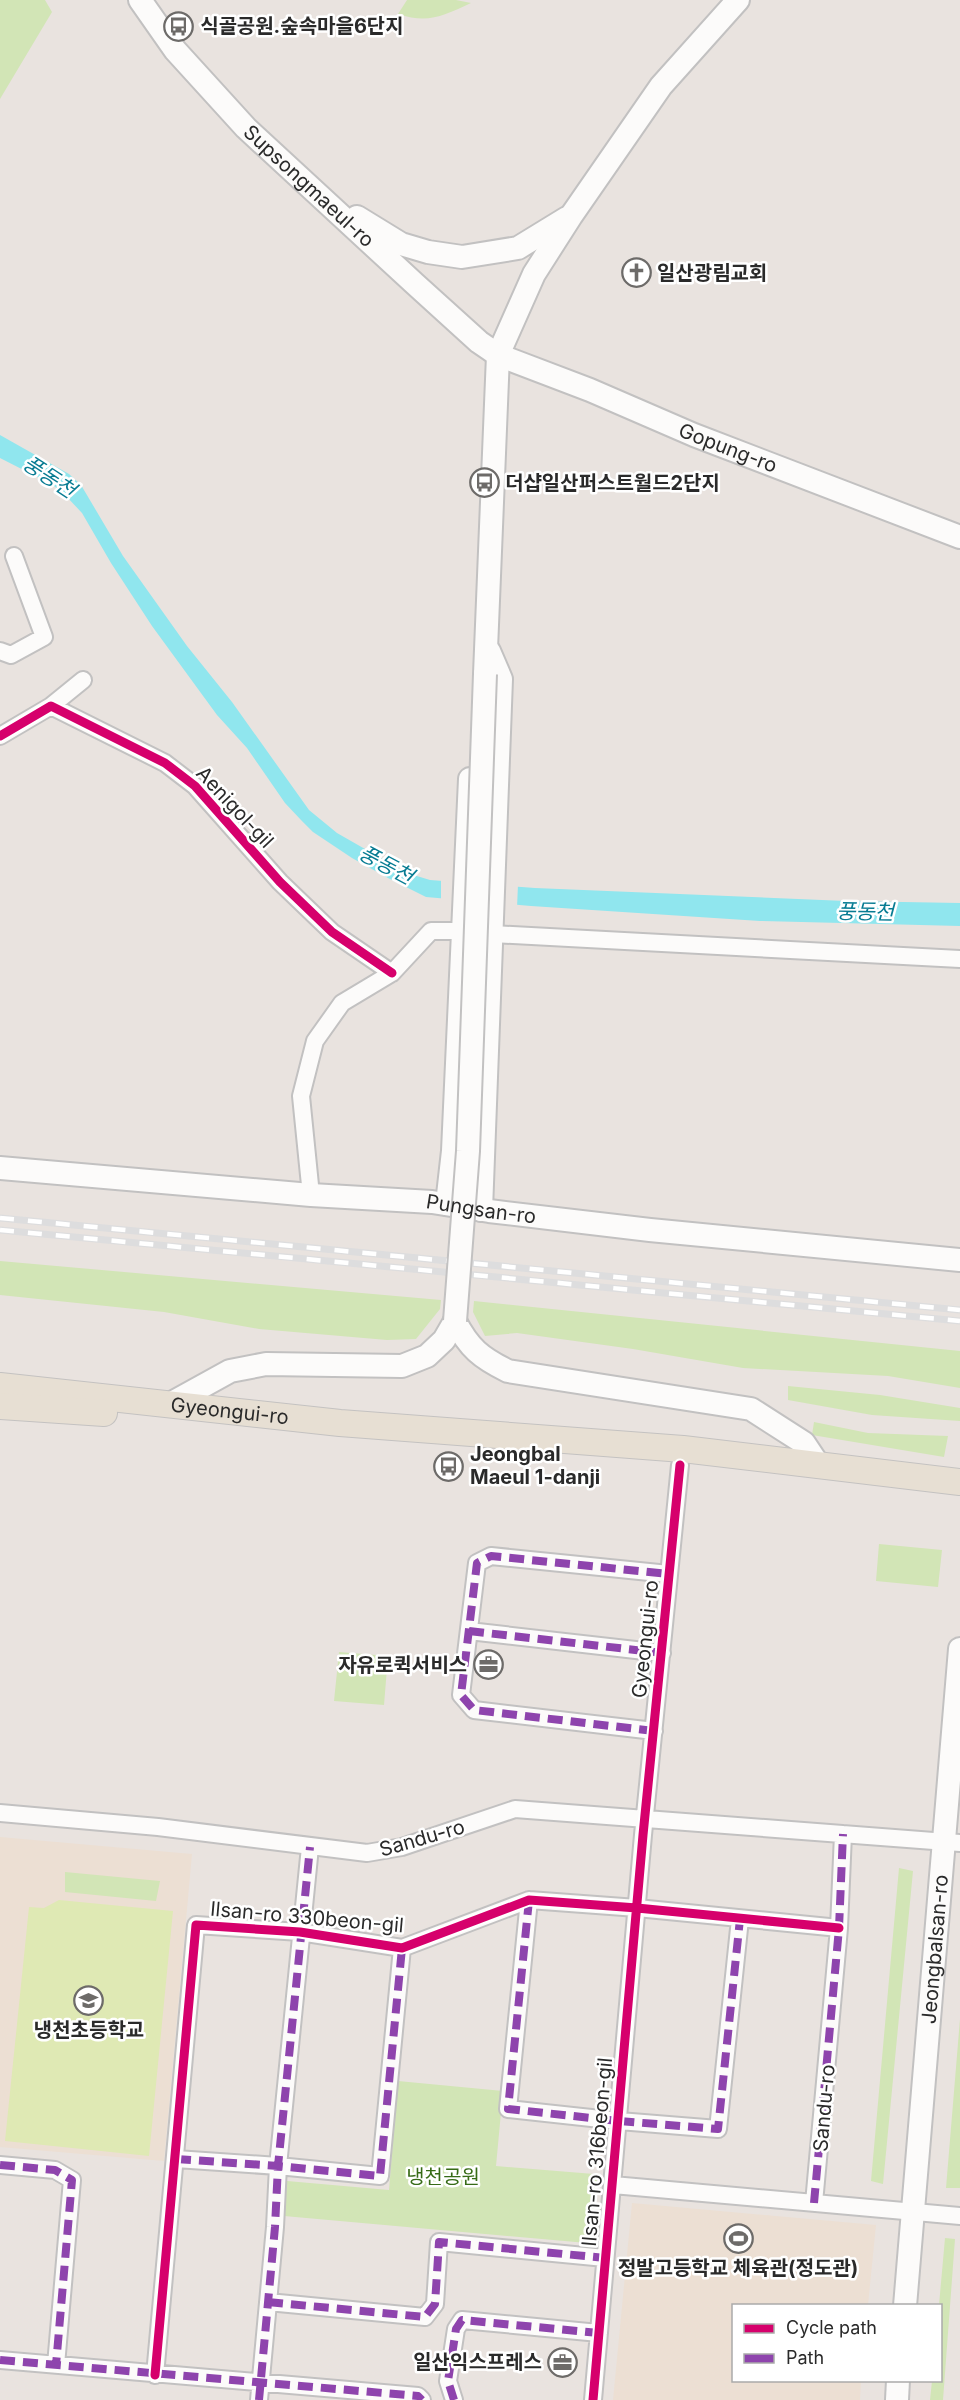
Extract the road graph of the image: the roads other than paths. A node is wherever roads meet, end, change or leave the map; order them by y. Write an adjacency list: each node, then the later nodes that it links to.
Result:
1 (140, 0): 3 (main road, Supsongmaeul-ro)
2 (738, 0): 4 (main road)
3 (309, 187): 4 (main road); 5 (main road, Supsongmaeul-ro)
4 (571, 216): 5 (main road)
5 (498, 355): 6 (main road, Gopung-ro); 8 (main road)
6 (960, 537)
7 (14, 556): 9 (street)
8 (486, 641): 13 (main road); 14 (main road); 22 (main road, bridge)
9 (0, 651)
10 (83, 680): 11 (street)
11 (51, 706): 12 (street); 16 (street, Aenigol-gil)
12 (0, 735)
13 (464, 925): 16 (street); 19 (main road)
14 (493, 928): 15 (street); 20 (main road)
15 (960, 959)
16 (392, 973): 18 (street)
17 (0, 1168): 18 (main road, Pungsan-ro)
18 (311, 1195): 19 (main road, Pungsan-ro)
19 (447, 1204): 20 (main road, Pungsan-ro)
20 (481, 1210): 21 (main road, Pungsan-ro)
21 (960, 1260)
22 (455, 1321): 24 (main road); 26 (main road)
23 (0, 1386): 24 (main road, Gyeongui-ro)
24 (172, 1403): 26 (main road, Gyeongui-ro)
25 (0, 1406): 27 (main road, Gyeongui-ro)
26 (818, 1464): 28 (main road, Gyeongui-ro)
27 (680, 1465): 29 (main road, Gyeongui-ro); 30 (street, Gyeongui-ro)
28 (960, 1482)
29 (960, 1498)
30 (669, 1574): 31 (street, Gyeongui-ro); 33 (street, Gyeongui-ro)
31 (469, 1630): 33 (street, Gyeongui-ro); 34 (street)
32 (960, 1649): 38 (main road, Jeongbalsan-ro)
33 (662, 1653): 34 (street, Gyeongui-ro)
34 (654, 1731): 36 (street, Gyeongui-ro)
35 (0, 1814): 39 (street, Sandu-ro)
36 (645, 1818): 37 (street, Sandu-ro); 39 (street, Sandu-ro); 41 (street, Ilsan-ro 316beon-gil)
37 (843, 1834): 38 (street, Sandu-ro); 43 (street, Sandu-ro)
38 (952, 1842): 52 (main road, Jeongbalsan-ro)
39 (310, 1847): 44 (street, Ilsan-ro 330beon-gil)
40 (530, 1900): 41 (street); 45 (street, Ilsan-ro 330beon-gil); 46 (street, Ilsan-ro 316beon-gil)
41 (637, 1908): 42 (street); 46 (street, Ilsan-ro 316beon-gil)
42 (740, 1919): 43 (street); 46 (street, Ilsan-ro 316beon-gil)
43 (839, 1928): 51 (street, Sandu-ro)
44 (300, 1932): 45 (street, Ilsan-ro 330beon-gil); 47 (street, Ilsan-ro 330beon-gil); 49 (street, Ilsan-ro 330beon-gil)
45 (402, 1948): 49 (street, Ilsan-ro 330beon-gil)
46 (619, 2121): 50 (street, Ilsan-ro 316beon-gil)
47 (176, 2159): 49 (street); 60 (street)
48 (0, 2164): 59 (street)
49 (278, 2166): 55 (street, Ilsan-ro 330beon-gil)
50 (613, 2185): 51 (street); 54 (street, Ilsan-ro 316beon-gil)
51 (814, 2203): 52 (street)
52 (913, 2212): 53 (street); 56 (main road, Jeongbalsan-ro)
53 (960, 2216)
54 (605, 2258): 55 (street, Ilsan-ro 316beon-gil); 57 (street, Ilsan-ro 316beon-gil)
55 (268, 2302): 62 (street, Ilsan-ro 330beon-gil)
56 (905, 2304)
57 (598, 2333): 64 (street); 65 (street, Ilsan-ro 316beon-gil)
58 (0, 2360): 59 (street)
59 (56, 2365): 60 (street)
60 (155, 2375): 62 (street)
61 (898, 2382): 66 (main road)
62 (259, 2392): 63 (street)
63 (420, 2398)
64 (454, 2400)
65 (593, 2400)
66 (897, 2400)

